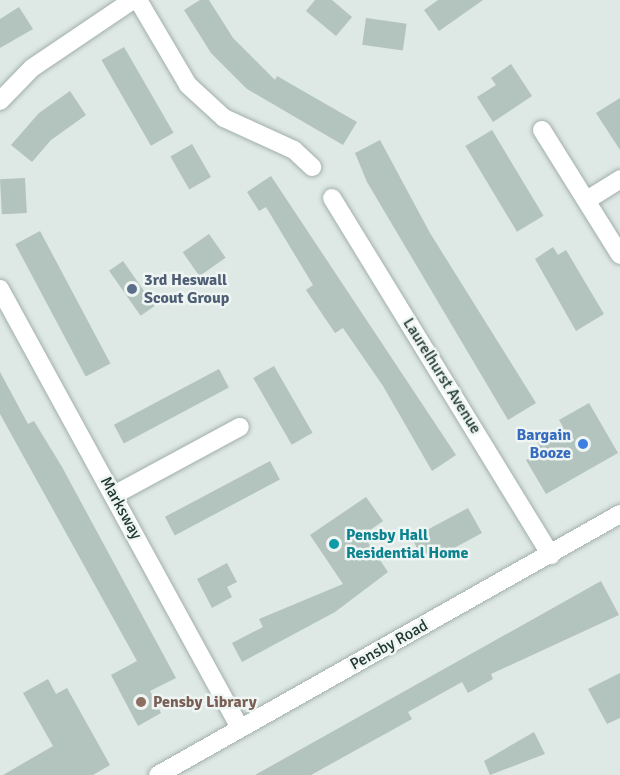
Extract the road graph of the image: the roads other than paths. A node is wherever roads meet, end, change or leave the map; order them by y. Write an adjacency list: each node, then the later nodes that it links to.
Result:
1 (133, 0): 3 (street)
2 (138, 0): 5 (street)
3 (0, 101)
4 (542, 130): 8 (street)
5 (312, 167)
6 (620, 179): 8 (street)
7 (332, 198): 14 (street, Laurelhurst Avenue)
8 (587, 200): 9 (street)
9 (620, 255)
10 (0, 289): 12 (street, Marksway)
11 (240, 427): 12 (street)
12 (114, 495): 15 (street, Marksway)
13 (620, 514): 14 (street, Pensby Road)
14 (551, 555): 15 (street, Pensby Road)
15 (240, 728): 16 (street, Pensby Road)
16 (158, 775)

